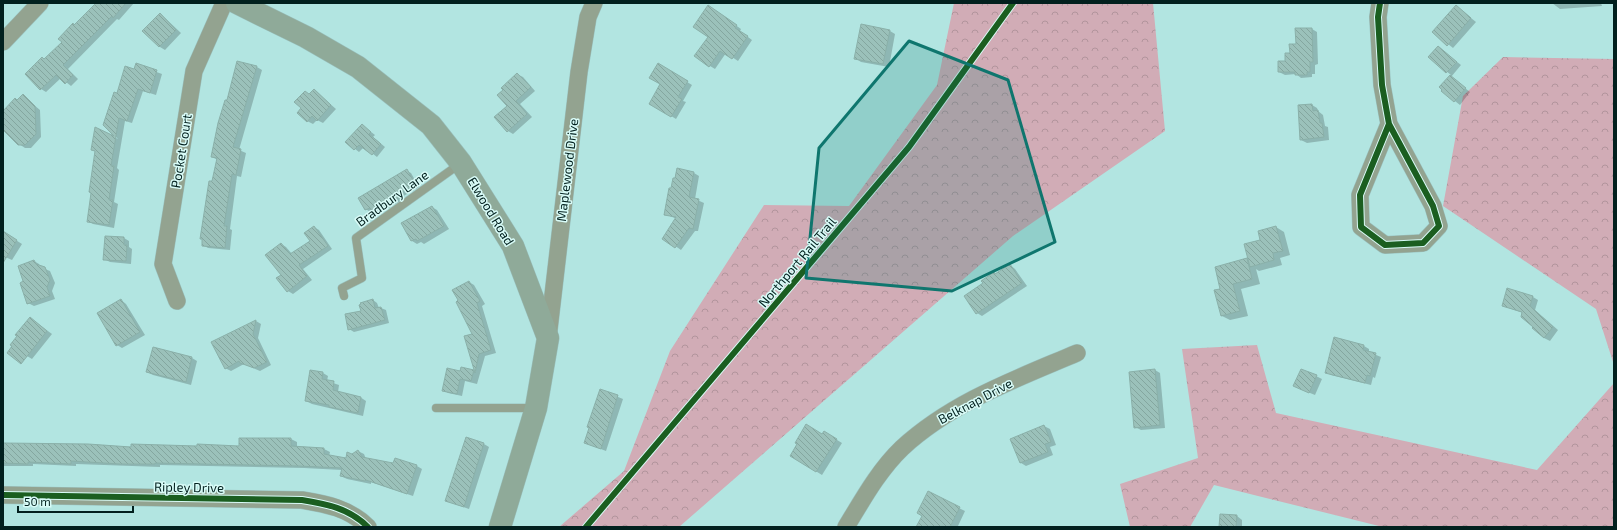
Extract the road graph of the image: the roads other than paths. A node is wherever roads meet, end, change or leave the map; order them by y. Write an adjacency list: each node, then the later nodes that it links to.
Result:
1 (40, 3): 6 (street)
2 (224, 3): 10 (street, Pocket Court)
3 (238, 3): 8 (main road, Elwood Road)
4 (594, 3): 11 (street, Maplewood Drive)
5 (1380, 3): 7 (street)
6 (3, 42)
7 (1389, 124): 7 (street)
8 (461, 163): 9 (lane, Bradbury Lane); 11 (main road, Elwood Road)
9 (344, 296)
10 (177, 301)
11 (548, 338): 14 (main road)
12 (1077, 352): 18 (street, Belknap Drive)
13 (436, 408): 14 (lane)
14 (536, 408): 17 (main road)
15 (3, 495): 16 (street, Ripley Drive)
16 (368, 527)
17 (500, 527)
18 (846, 527)

